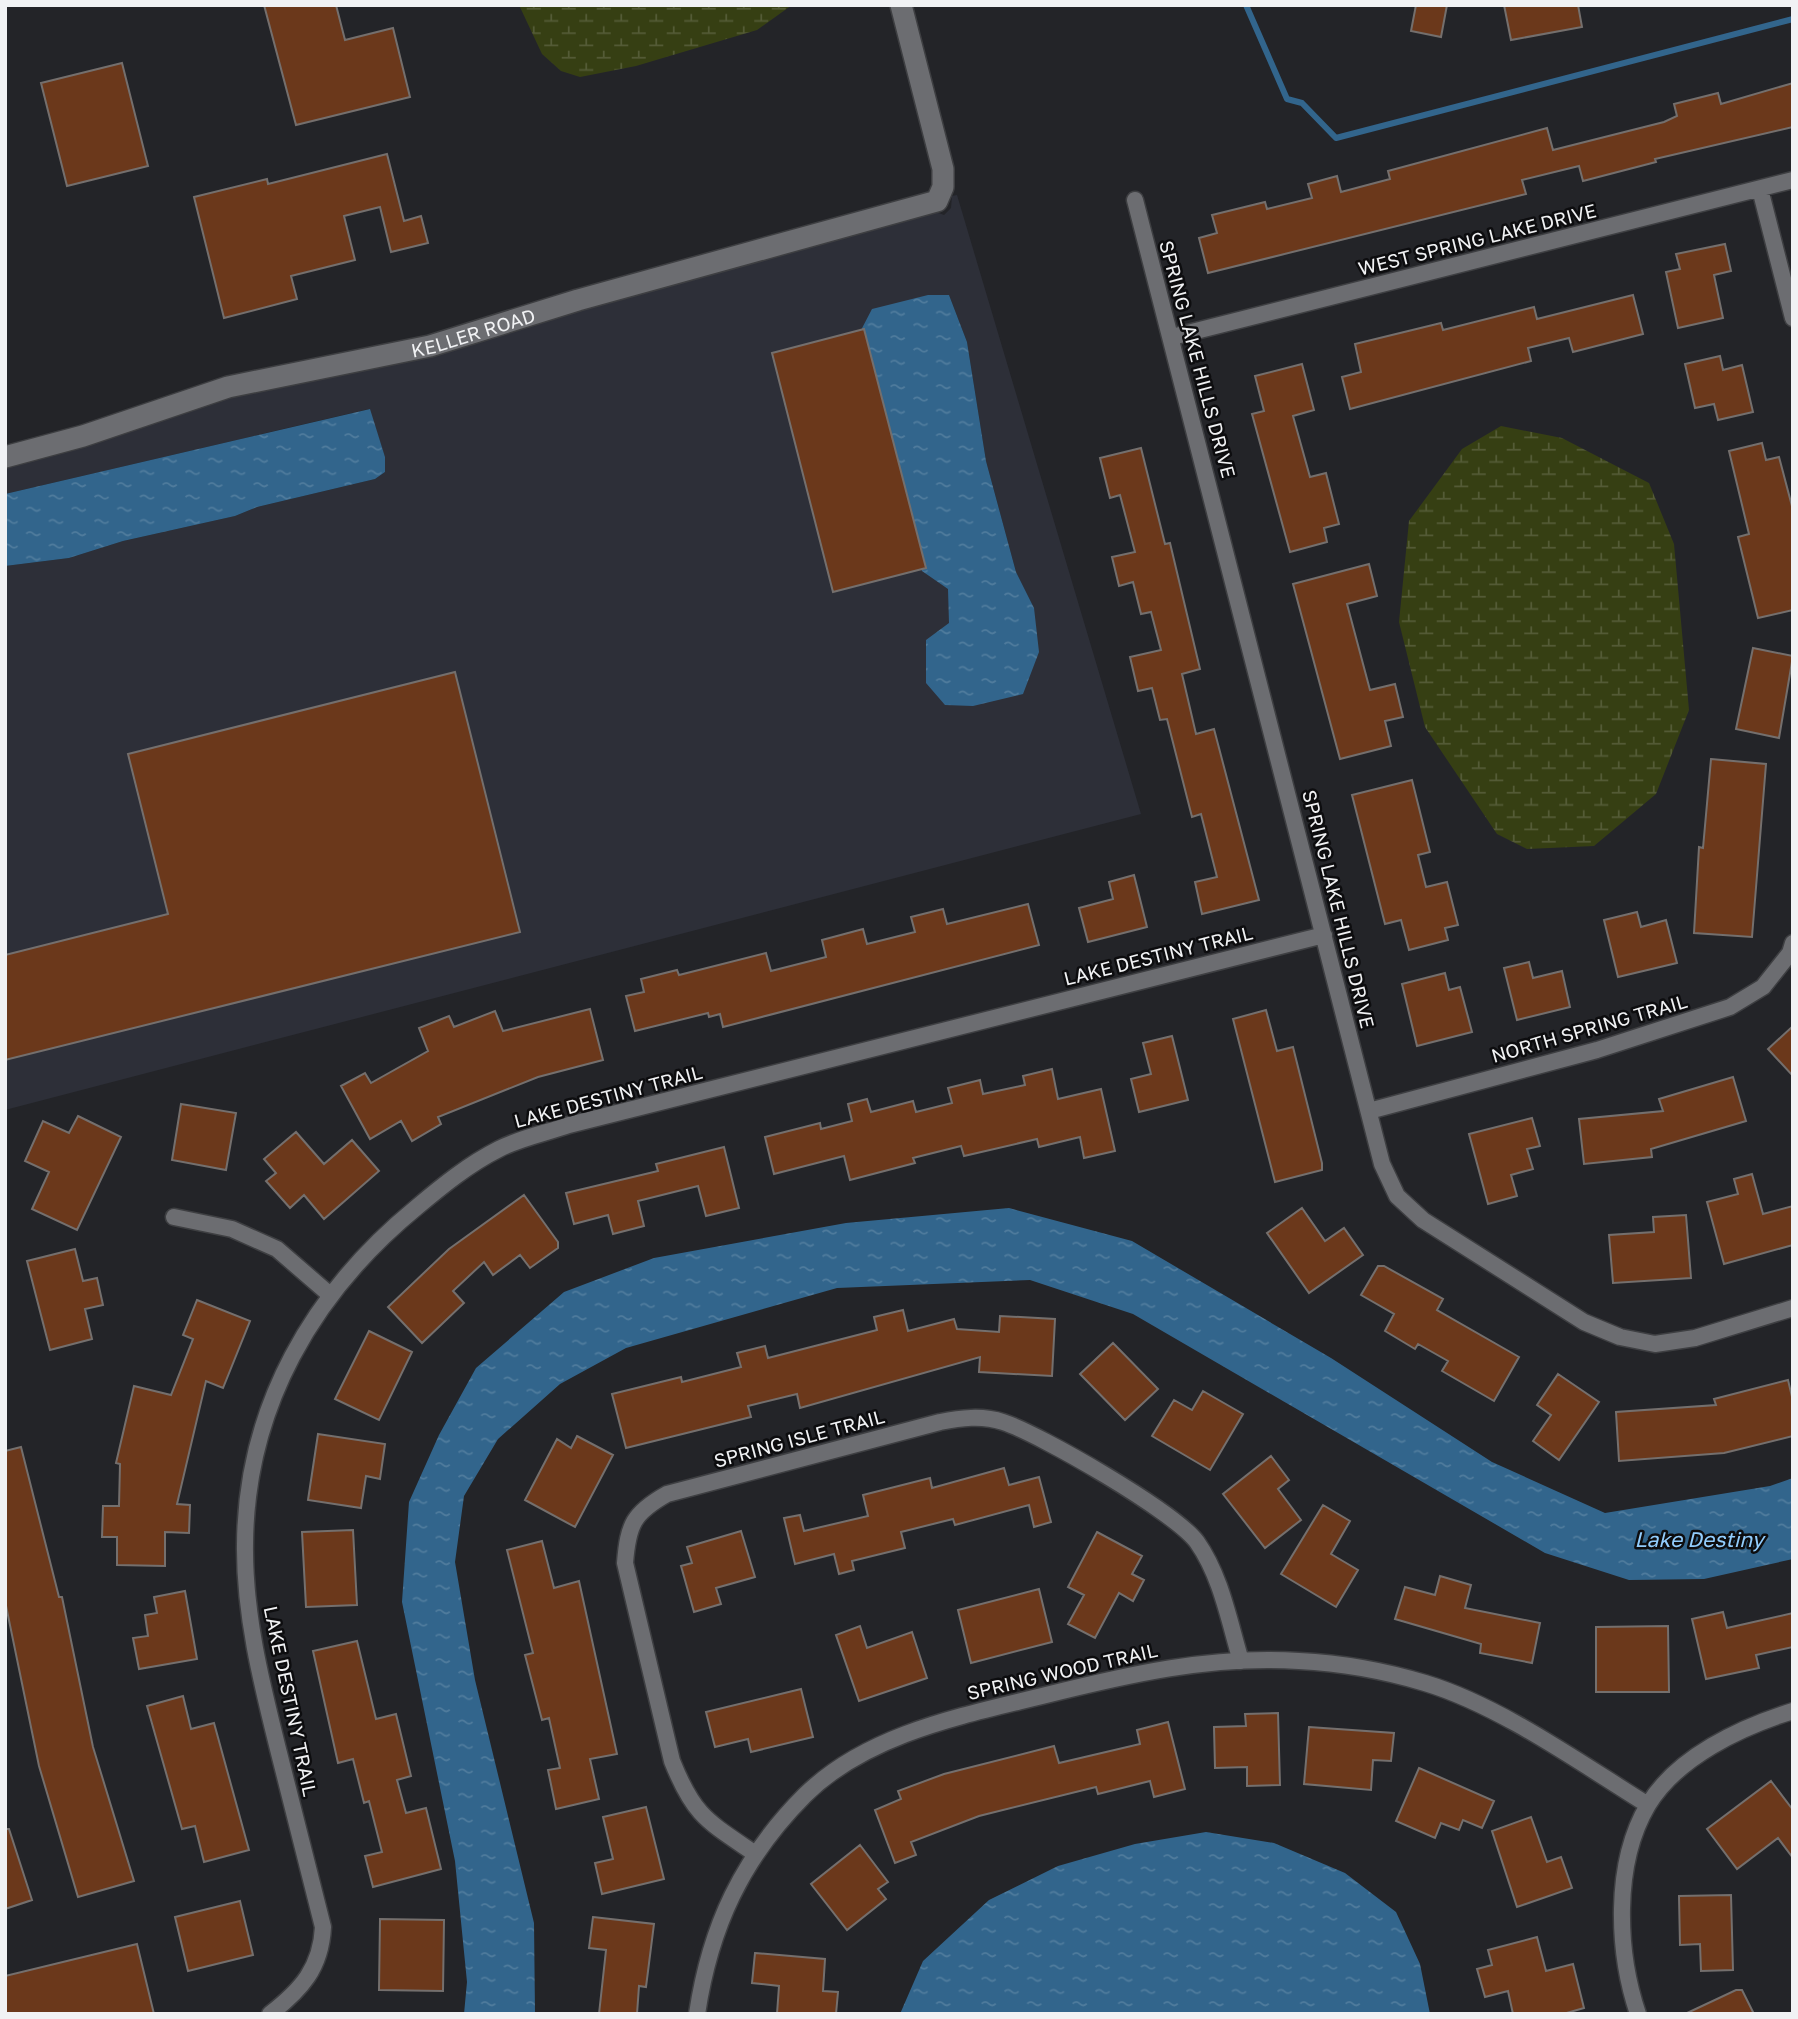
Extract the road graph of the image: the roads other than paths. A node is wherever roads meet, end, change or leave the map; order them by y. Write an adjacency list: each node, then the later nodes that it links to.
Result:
1 (901, 5): 7 (street, KELLER ROAD)
2 (1793, 180): 3 (street, WEST SPRING LAKE DRIVE)
3 (1760, 189): 5 (street); 6 (street, WEST SPRING LAKE DRIVE)
4 (1135, 200): 6 (street, SPRING LAKE HILLS DRIVE)
5 (1793, 318)
6 (1172, 337): 8 (street, SPRING LAKE HILLS DRIVE)
7 (5, 457)
8 (1324, 935): 10 (street, SPRING LAKE HILLS DRIVE); 12 (street, LAKE DESTINY TRAIL)
9 (1793, 943): 10 (street, NORTH SPRING TRAIL)
10 (1369, 1111): 13 (street, SPRING LAKE HILLS DRIVE)
11 (174, 1217): 12 (street)
12 (329, 1294): 18 (street, LAKE DESTINY TRAIL)
13 (1793, 1308)
14 (1241, 1661): 16 (street, SPRING WOOD TRAIL); 17 (street, SPRING WOOD TRAIL); 17 (street, SPRING ISLE TRAIL)
15 (1793, 1711): 16 (street)
16 (1648, 1805): 20 (street)
17 (754, 1853): 19 (street, SPRING WOOD TRAIL)
18 (271, 2014)
19 (697, 2014)
20 (1638, 2014)

